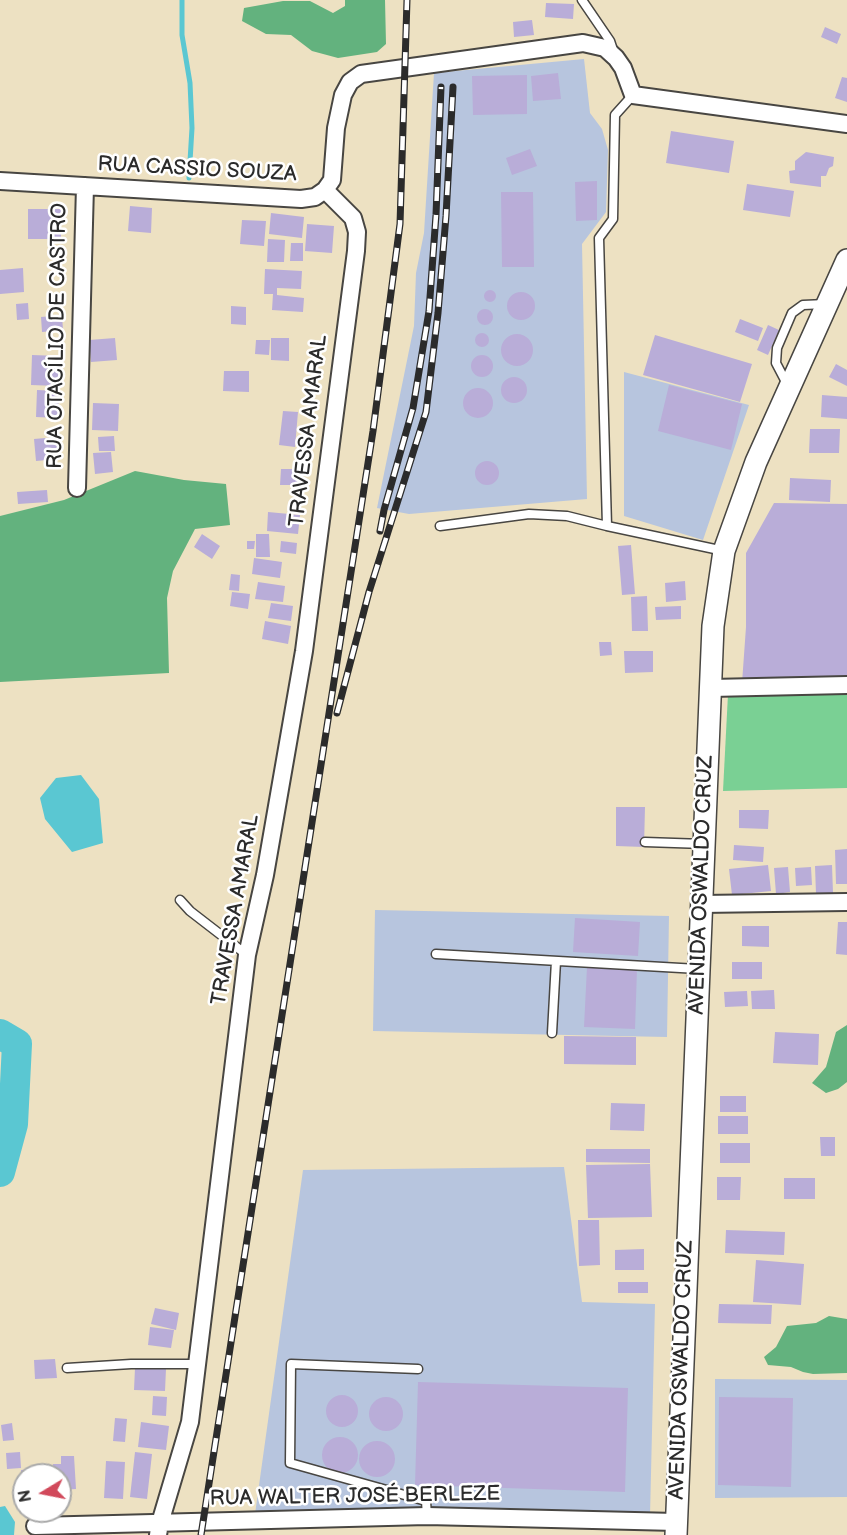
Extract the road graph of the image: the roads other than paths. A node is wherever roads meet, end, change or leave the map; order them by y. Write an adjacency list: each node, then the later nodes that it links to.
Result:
1 (582, 0): 2 (lane)
2 (616, 58): 3 (street); 7 (street, RUA CASSIO SOUZA)
3 (633, 95): 4 (street); 11 (lane)
4 (847, 124)
5 (0, 181): 6 (street, RUA CASSIO SOUZA)
6 (85, 186): 7 (street, RUA CASSIO SOUZA); 9 (street, RUA OTACÍLIO DE CASTRO)
7 (325, 190): 21 (street, TRAVESSA AMARAL)
8 (847, 260): 12 (street, AVENIDA OSWALDO CRUZ)
9 (77, 488)
10 (440, 526): 11 (lane)
11 (606, 526): 12 (lane)
12 (724, 551): 14 (street, AVENIDA OSWALDO CRUZ)
13 (847, 685): 14 (street)
14 (711, 688): 16 (street, AVENIDA OSWALDO CRUZ)
15 (645, 842): 16 (lane)
16 (704, 844): 19 (street, AVENIDA OSWALDO CRUZ)
17 (180, 900): 21 (lane)
18 (847, 902): 19 (street)
19 (701, 904): 23 (street, AVENIDA OSWALDO CRUZ)
20 (436, 954): 22 (lane)
21 (248, 955): 25 (street, TRAVESSA AMARAL)
22 (556, 962): 23 (lane); 24 (lane)
23 (698, 969): 31 (street, AVENIDA OSWALDO CRUZ)
24 (552, 1033)
25 (197, 1364): 26 (lane); 32 (street, TRAVESSA AMARAL)
26 (67, 1368)
27 (418, 1369): 28 (lane)
28 (427, 1516): 30 (street, RUA WALTER JOSÉ BERLEZE); 32 (street, RUA WALTER JOSÉ BERLEZE)
29 (35, 1526): 32 (street, RUA WALTER JOSÉ BERLEZE)
30 (621, 1528): 31 (street, RUA WALTER JOSÉ BERLEZE)
31 (676, 1528)
32 (159, 1529)

